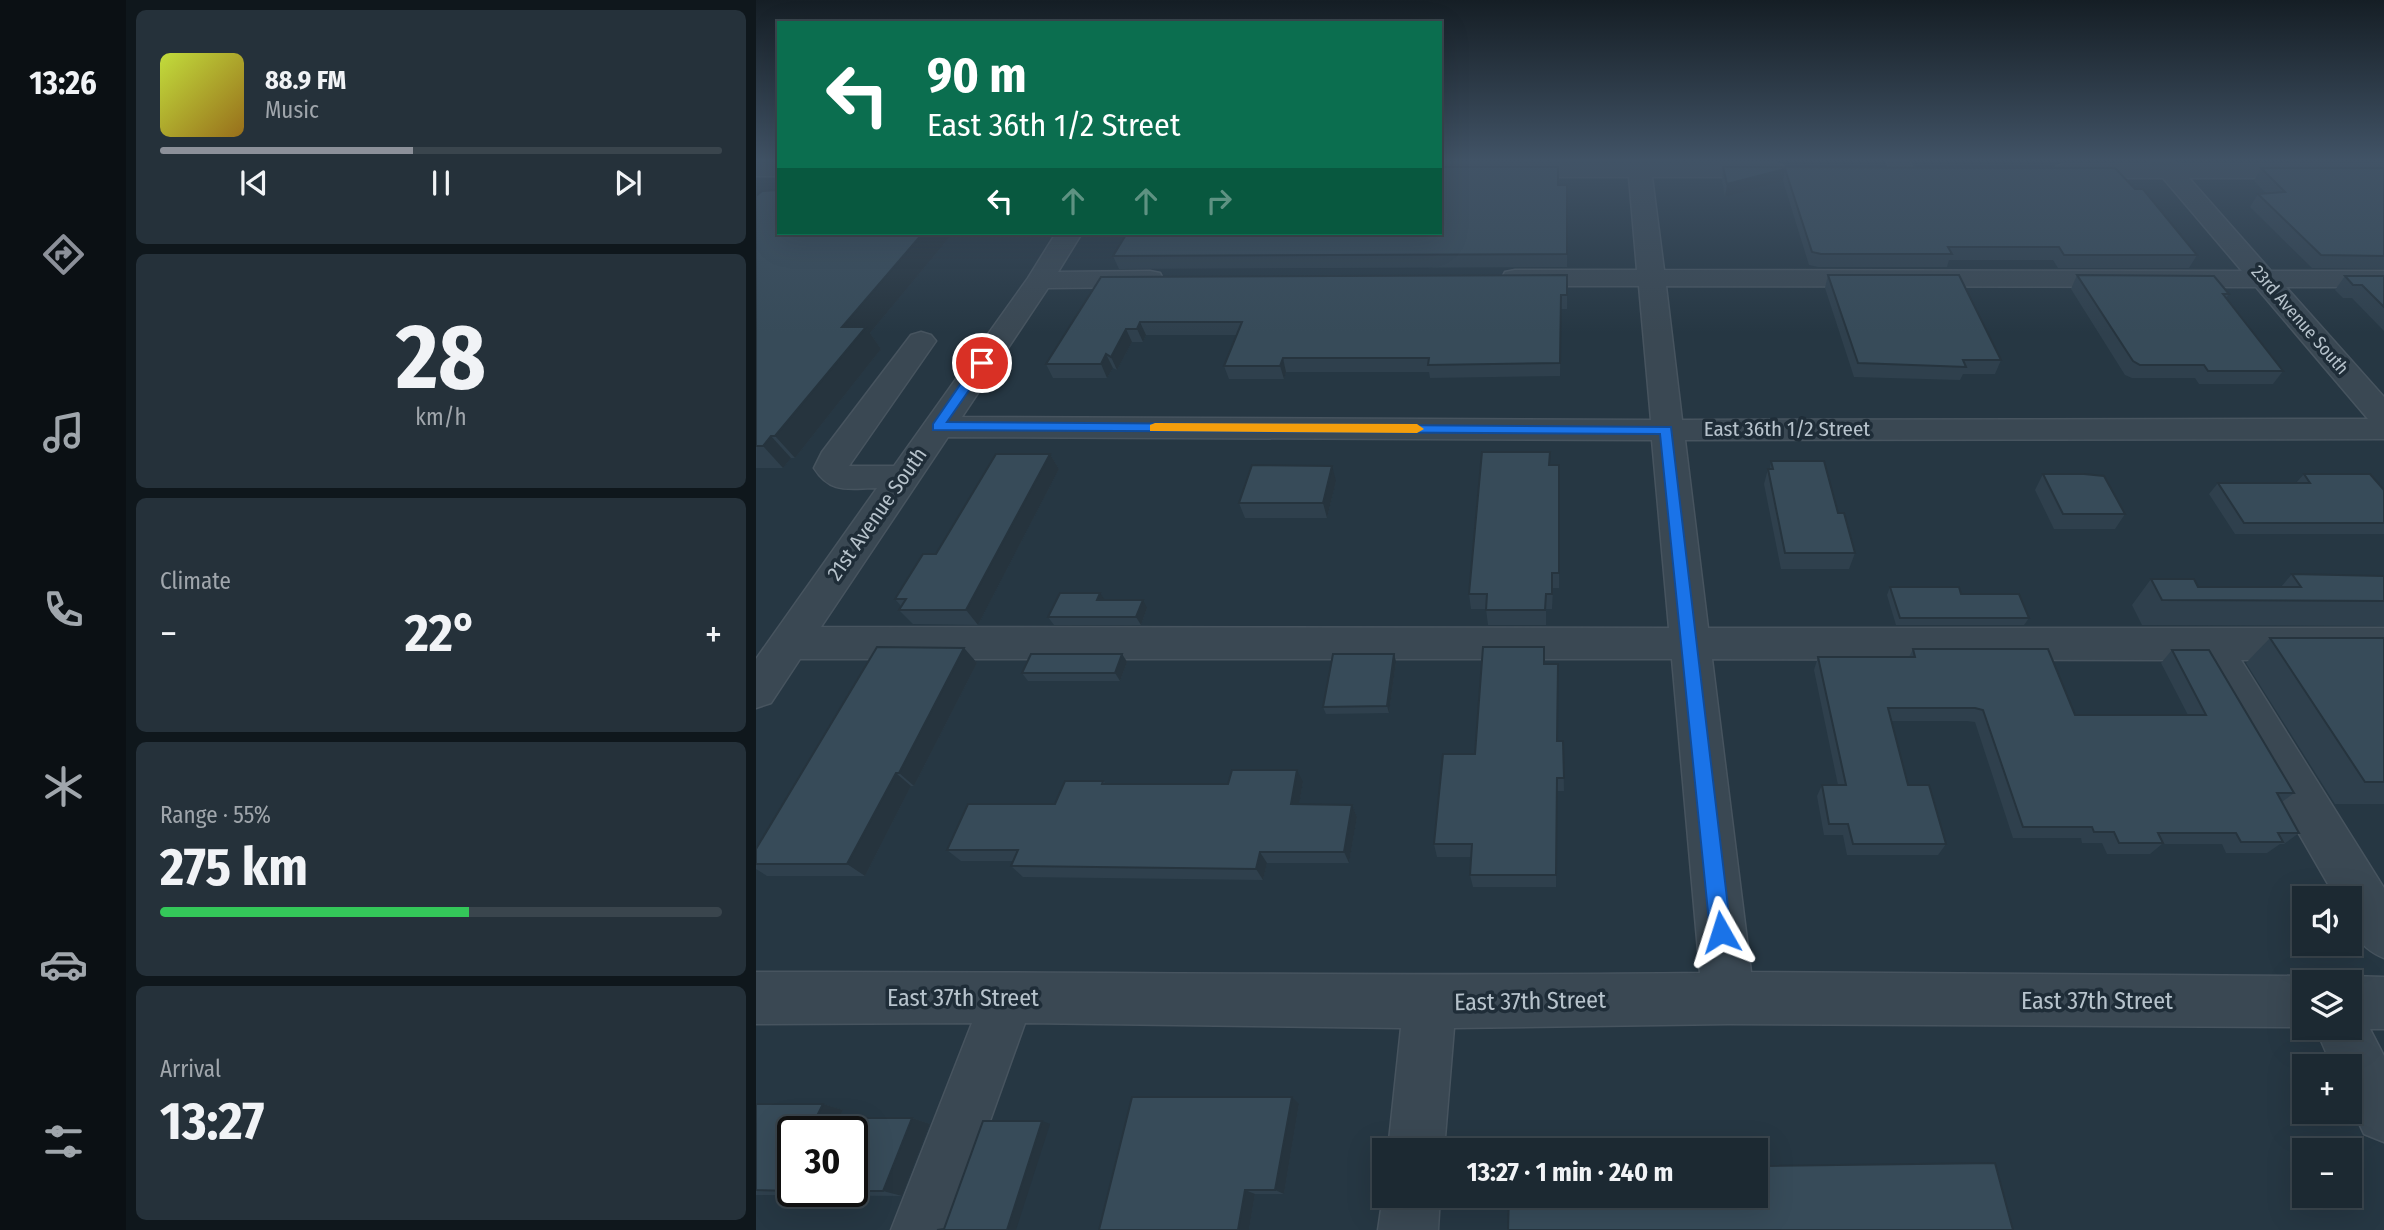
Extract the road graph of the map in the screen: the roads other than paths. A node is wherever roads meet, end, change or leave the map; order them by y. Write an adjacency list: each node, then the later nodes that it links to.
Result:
1 (1645, 218): 4 (street)
2 (2211, 218): 7 (street, 23rd Avenue South)
3 (1068, 235): 9 (street, 21st Avenue South)
4 (1651, 277): 5 (street); 7 (street); 14 (street)
5 (1488, 278)
6 (1173, 279): 9 (street)
7 (2265, 279): 8 (street); 11 (street, 23rd Avenue South)
8 (2384, 279)
9 (1040, 280): 12 (street, 21st Avenue South)
10 (921, 341): 15 (street)
11 (2384, 417)
12 (937, 427): 14 (street, East 36th 1/2 Street); 15 (street, 21st Avenue South)
13 (2384, 429): 14 (street, East 36th 1/2 Street)
14 (1666, 430): 17 (street)
15 (904, 477): 16 (street, 21st Avenue South)
16 (788, 643): 17 (street); 20 (street, 21st Avenue South)
17 (1689, 643): 18 (street); 24 (street)
18 (2210, 644): 19 (street); 21 (street)
19 (2384, 644)
20 (756, 691)
21 (2384, 933)
22 (1008, 997): 23 (street, East 37th Street); 25 (street, East 37th Street); 33 (street)
23 (756, 998)
24 (1728, 998): 25 (street, East 37th Street); 26 (street, East 37th Street)
25 (1430, 1002): 31 (street)
26 (2292, 1002)
27 (2362, 1002): 28 (street)
28 (2384, 1003)
29 (2348, 1040): 30 (street)
30 (2384, 1114)
31 (1417, 1138)
32 (1410, 1208): 34 (street)
33 (921, 1230)
34 (1408, 1230)

